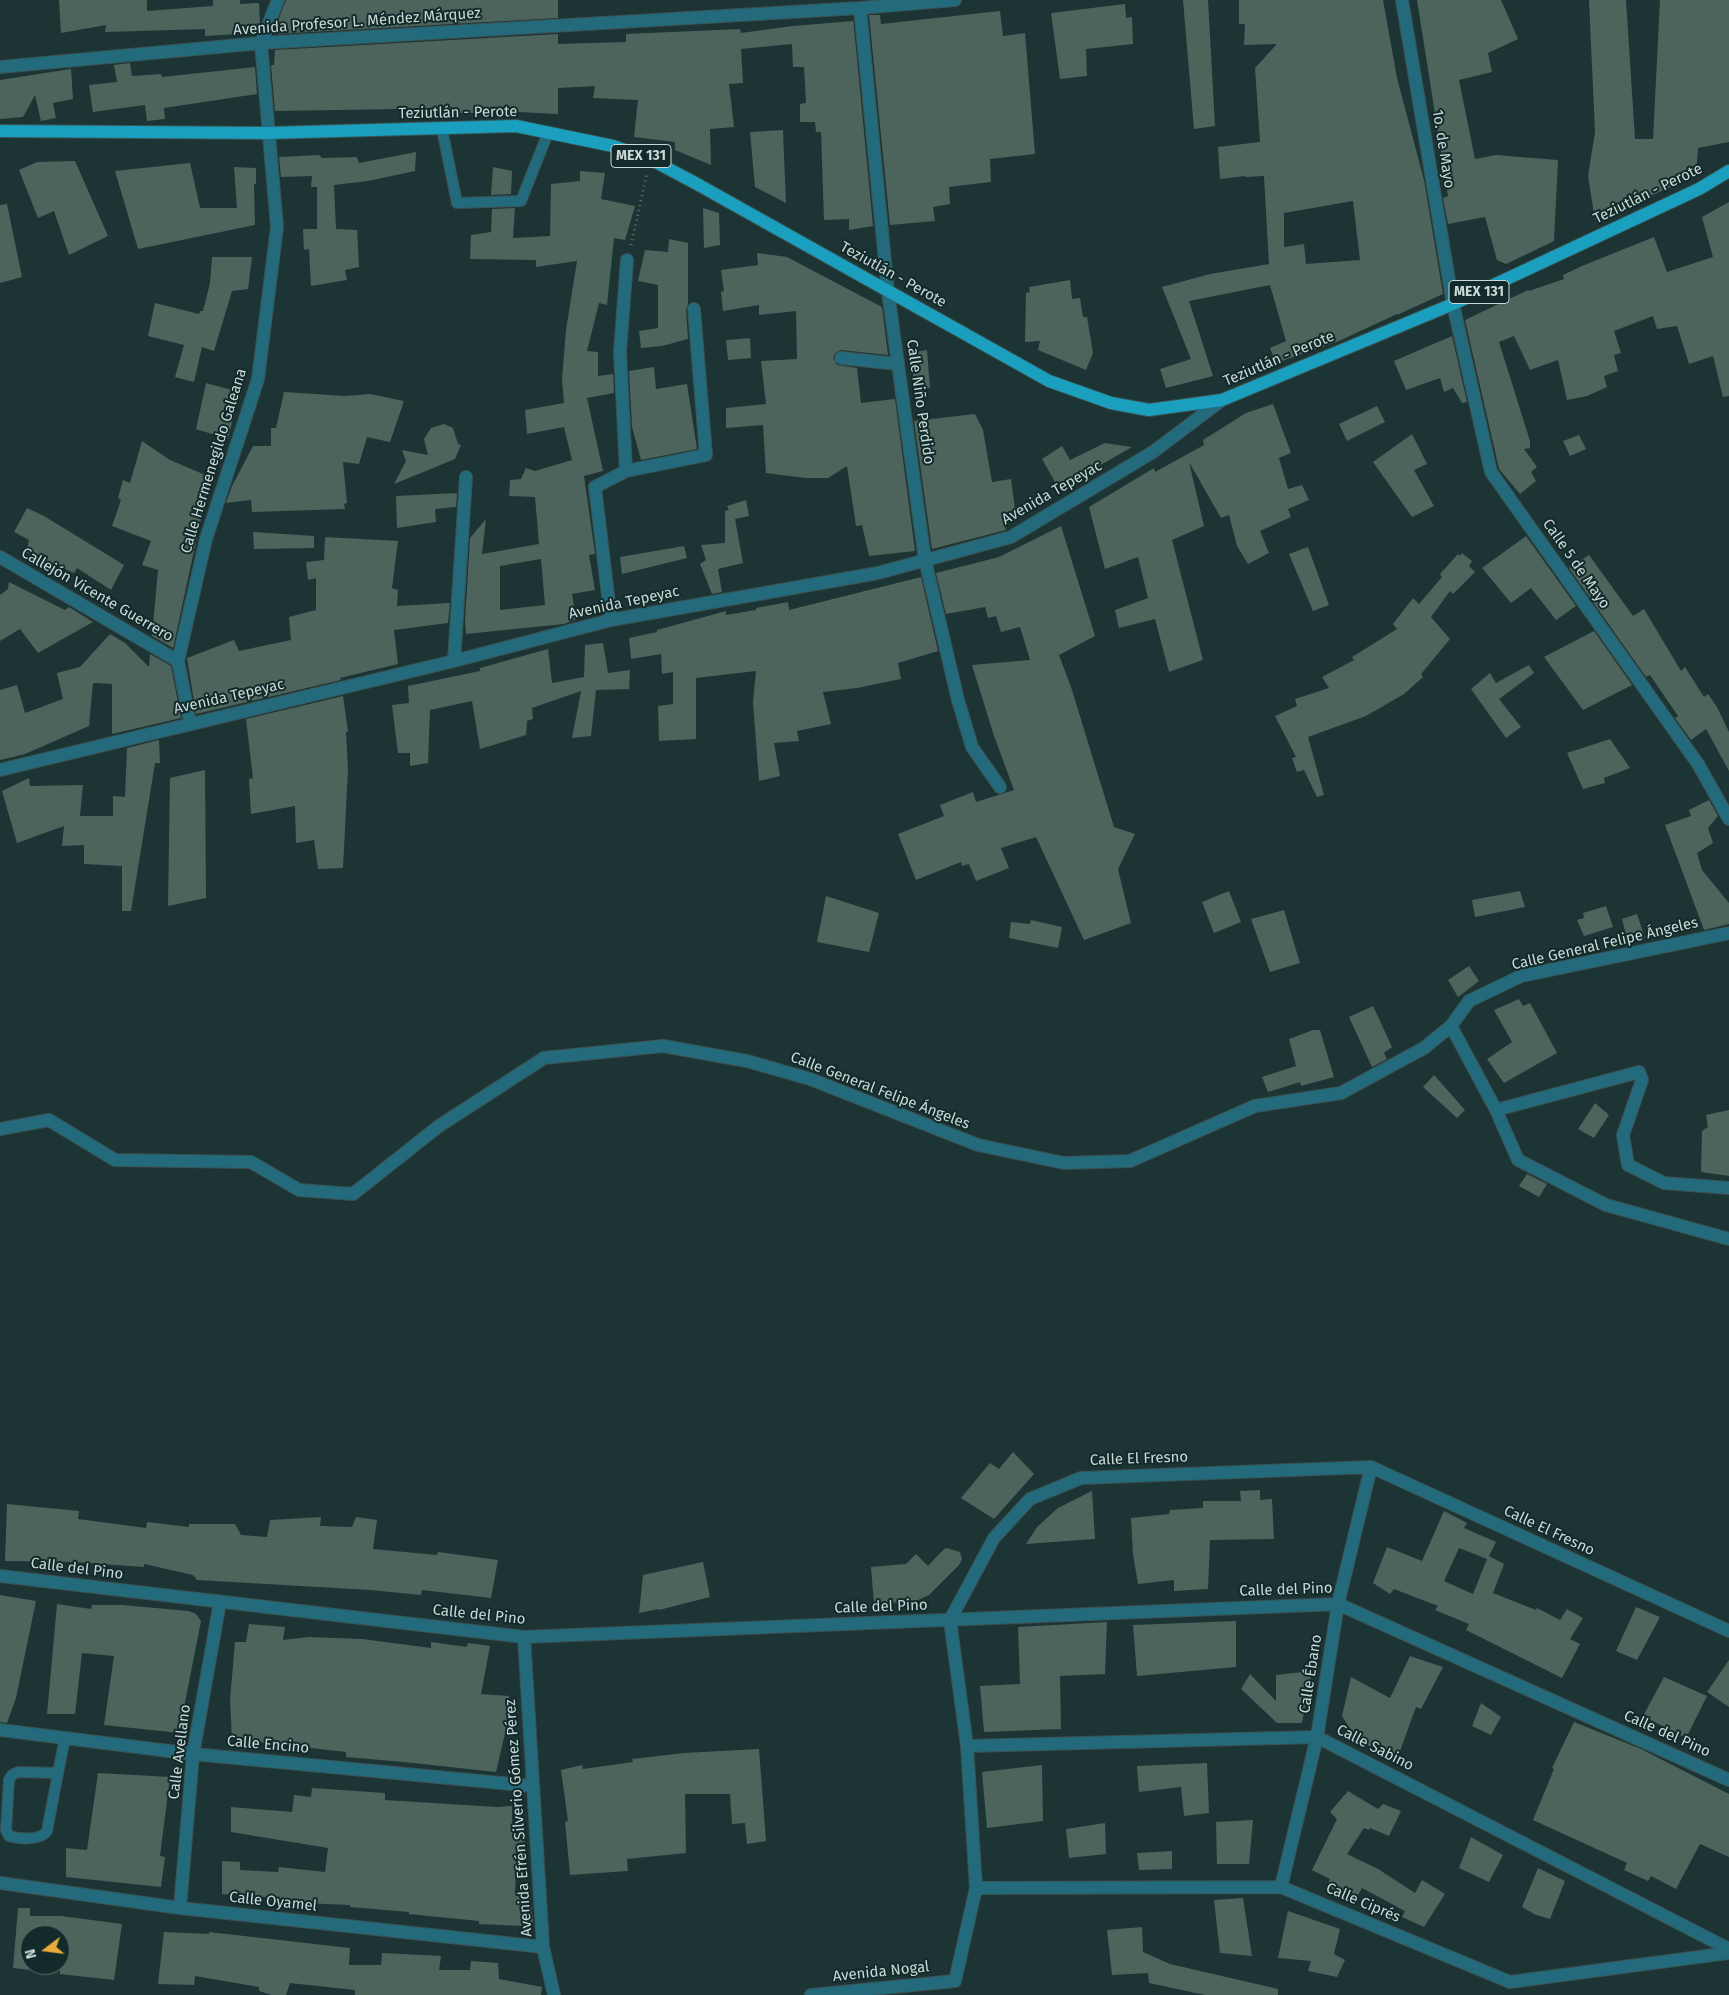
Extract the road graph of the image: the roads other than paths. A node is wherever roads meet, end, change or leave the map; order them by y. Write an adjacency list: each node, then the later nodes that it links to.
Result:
1 (278, 0): 5 (street, Calle Hermenegildo Galeana)
2 (956, 0): 4 (street, Avenida Profesor L. Méndez Márquez)
3 (1402, 0): 14 (street, 1o. de Mayo)
4 (860, 8): 5 (street, Avenida Profesor L. Méndez Márquez); 13 (street, Calle Niño Perdido)
5 (261, 43): 6 (street, Avenida Profesor L. Méndez Márquez); 9 (street, Calle Hermenegildo Galeana)
6 (0, 67)
7 (442, 129): 9 (main road, Teziutlán - Perote / MEX 131); 10 (main road, Teziutlán - Perote / MEX 131); 10 (lane)
8 (0, 131): 9 (main road, Teziutlán - Perote / MEX 131)
9 (267, 133): 24 (street, Calle Hermenegildo Galeana)
10 (548, 133): 13 (main road, Teziutlán - Perote / MEX 131)
11 (1729, 171): 14 (main road, Teziutlán - Perote / MEX 131)
12 (627, 260): 19 (street)
13 (888, 292): 17 (street, Calle Niño Perdido); 18 (main road, Teziutlán - Perote / MEX 131)
14 (1452, 304): 18 (main road, Teziutlán - Perote / MEX 131); 29 (street, Calle 5 de Mayo)
15 (694, 309): 19 (street)
16 (841, 358): 17 (street)
17 (898, 364): 22 (street, Calle Niño Perdido)
18 (1222, 400): 22 (street, Avenida Tepeyac)
19 (626, 471): 23 (street)
20 (466, 478): 25 (street)
21 (0, 557): 24 (street, Callejón Vicente Guerrero)
22 (926, 560): 23 (street, Avenida Tepeyac); 28 (street, Calle Niño Perdido)
23 (611, 620): 25 (street, Avenida Tepeyac)
24 (178, 661): 26 (street, Calle Hermenegildo Galeana)
25 (454, 661): 26 (street, Avenida Tepeyac)
26 (190, 722): 27 (street, Avenida Tepeyac)
27 (0, 770)
28 (1000, 787)
29 (1729, 819)
30 (1729, 934): 31 (street, Calle General Felipe Ángeles)
31 (1451, 1026): 32 (street); 33 (street, Calle General Felipe Ángeles)
32 (1496, 1110): 34 (street); 35 (street)
33 (0, 1129)
34 (1729, 1188)
35 (1729, 1239)
36 (1371, 1467): 39 (street, Calle Ébano); 40 (street, Calle El Fresno); 41 (street, Calle El Fresno)
37 (0, 1576): 38 (street, Calle del Pino)
38 (220, 1602): 42 (street, Calle del Pino); 47 (street, Calle Avellano)
39 (1338, 1604): 40 (street, Calle del Pino); 44 (street, Calle Ébano); 49 (street, Calle del Pino)
40 (950, 1620): 42 (street, Calle del Pino); 46 (street)
41 (1729, 1631)
42 (524, 1637): 50 (street, Avenida Efrén Silverio Gómez Pérez)
43 (0, 1730): 45 (street, Calle Encino)
44 (1317, 1737): 46 (street, Calle Sabino); 52 (street, Calle Ébano); 56 (street, Calle Sabino)
45 (65, 1738): 47 (street, Calle Encino); 48 (lane)
46 (967, 1746): 53 (street)
47 (193, 1754): 50 (street, Calle Encino); 54 (street, Calle Avellano)
48 (58, 1773): 48 (lane)
49 (1729, 1780)
50 (533, 1786): 55 (street, Avenida Efrén Silverio Gómez Pérez)
51 (0, 1883): 54 (street, Calle Oyamel)
52 (1281, 1887): 53 (street, Calle Ciprés); 57 (street, Calle Ciprés)
53 (976, 1888): 59 (street, Avenida Nogal)
54 (180, 1908): 55 (street, Calle Oyamel)
55 (543, 1947): 58 (street, Avenida Efrén Silverio Gómez Pérez)
56 (1729, 1948)
57 (1729, 1953)
58 (554, 1995)
59 (811, 1995)

